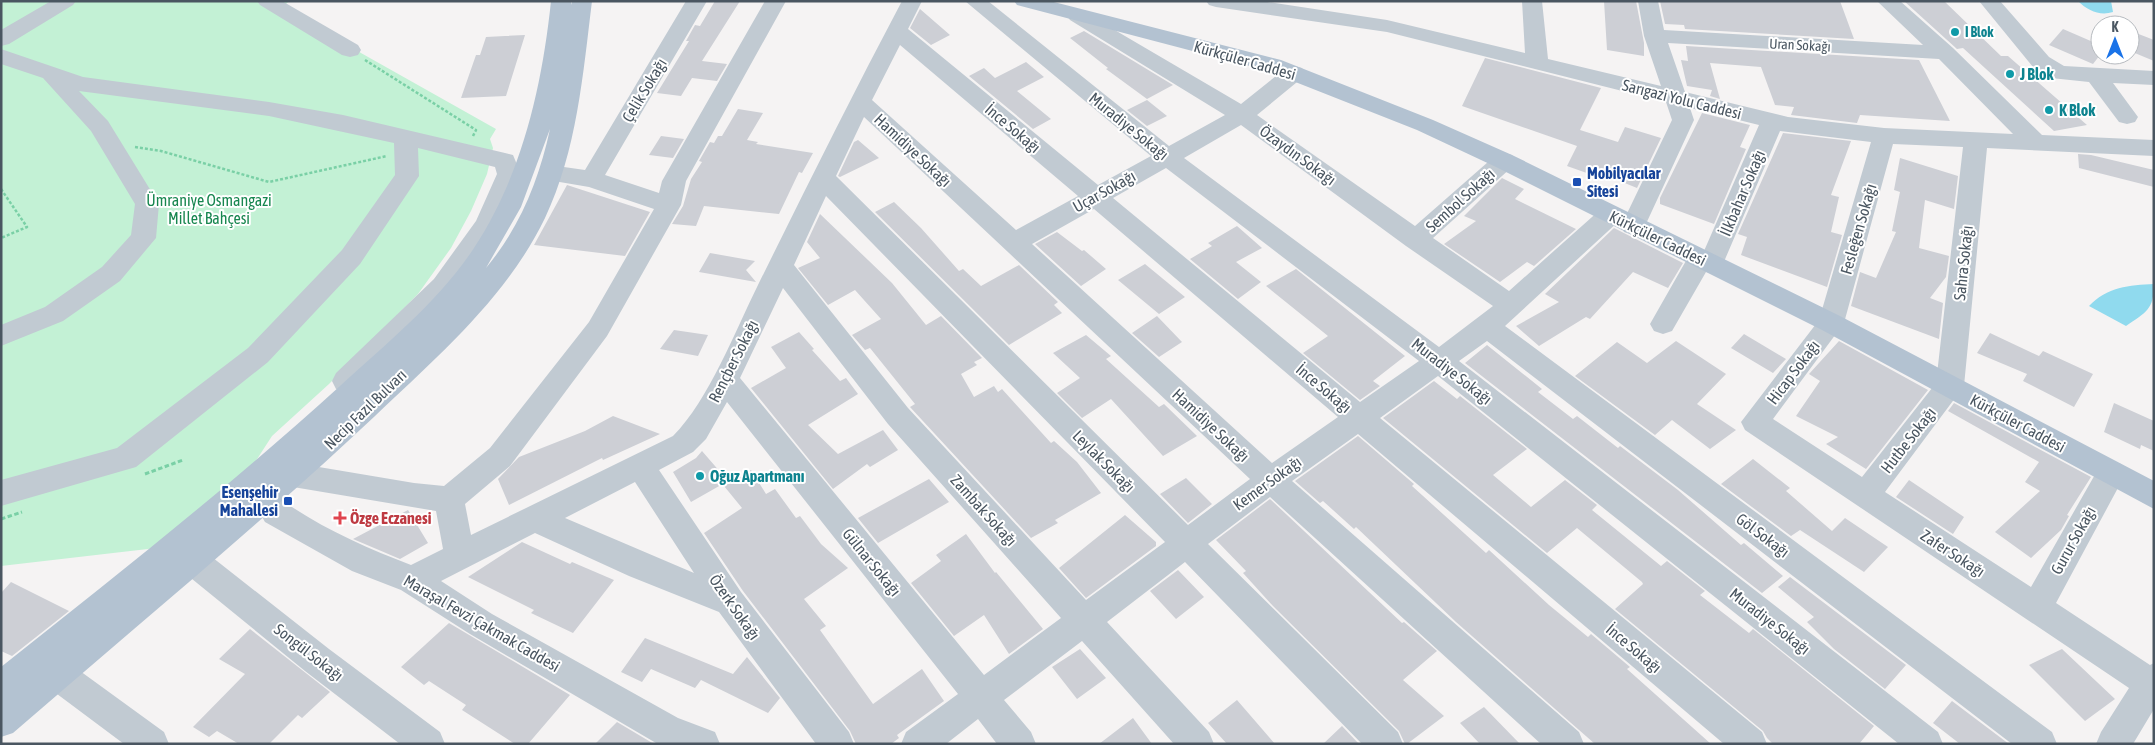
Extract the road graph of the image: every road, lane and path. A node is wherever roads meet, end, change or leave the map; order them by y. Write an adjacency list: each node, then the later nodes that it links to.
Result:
1 (66, 1): 18 (street)
2 (267, 1): 19 (street)
3 (560, 1): 64 (main road, Necip Fazıl Bulvarı)
4 (582, 1): 41 (main road, Necip Fazıl Bulvarı)
5 (697, 1): 43 (street, Çelik Sokağı)
6 (776, 1): 46 (street)
7 (912, 1): 16 (street, Rençber Sokağı)
8 (975, 1): 39 (street, Muradiye Sokağı)
9 (1024, 1): 15 (main road, Kürkçüler Caddesi)
10 (1216, 1): 22 (street, Sarıgazi Yolu Caddesi)
11 (1532, 1): 22 (street)
12 (1648, 1): 17 (street)
13 (1887, 1): 20 (street)
14 (1989, 1): 25 (street)
15 (1077, 16): 24 (main road, Kürkçüler Caddesi); 29 (street, Özaydın Sokağı)
16 (898, 32): 28 (street, Rençber Sokağı); 45 (street, İnce Sokağı)
17 (1655, 36): 20 (street, Uran Sokağı); 27 (street)
18 (1, 39)
19 (350, 50): 38 (path)
20 (1946, 53): 35 (street)
21 (1, 56): 23 (street)
22 (1537, 63): 27 (street, Sarıgazi Yolu Caddesi)
23 (49, 73): 32 (street); 36 (street)
24 (1294, 73): 29 (street, Uçar Sokağı); 40 (main road, Kürkçüler Caddesi)
25 (2096, 75): 26 (street); 30 (street)
26 (2154, 78)
27 (1676, 96): 31 (street, Sarıgazi Yolu Caddesi); 47 (street)
28 (860, 101): 42 (street, Rençber Sokağı); 50 (street, Hamidiye Sokağı)
29 (1242, 115): 39 (street, Uçar Sokağı); 49 (street, Özaydın Sokağı)
30 (2127, 117)
31 (1772, 122): 33 (street, Sarıgazi Yolu Caddesi); 51 (street, İlkbahar Sokağı)
32 (105, 134): 36 (path); 57 (street)
33 (1884, 136): 34 (street, Sarıgazi Yolu Caddesi); 54 (street, Fesleğen Sokağı)
34 (1976, 139): 35 (street, Sarıgazi Yolu Caddesi); 60 (street, Sahra Sokağı)
35 (2035, 142): 37 (street, Sarıgazi Yolu Caddesi)
36 (406, 145): 38 (street); 67 (street)
37 (2154, 148)
38 (465, 151): 64 (street)
39 (1167, 157): 45 (street, Uçar Sokağı); 58 (street, Muradiye Sokağı)
40 (1504, 161): 47 (main road, Kürkçüler Caddesi); 49 (street, Sembol Sokağı)
41 (550, 173): 43 (street); 64 (main road, Necip Fazıl Bulvarı)
42 (823, 178): 52 (street, Rençber Sokağı); 73 (street, Leylak Sokağı)
43 (591, 179): 46 (street)
44 (1, 189): 48 (path)
45 (1095, 196): 50 (street, Uçar Sokağı); 61 (street, İnce Sokağı)
46 (669, 205): 71 (street)
47 (1622, 220): 51 (main road, Kürkçüler Caddesi); 53 (street, Kemer Sokağı)
48 (1, 238)
49 (1415, 240): 53 (street, Özaydın Sokağı)
50 (1014, 243): 66 (street, Hamidiye Sokağı)
51 (1706, 261): 54 (main road, Kürkçüler Caddesi); 55 (street, İlkbahar Sokağı)
52 (781, 267): 59 (street, Rençber Sokağı); 79 (street, Zambak Sokağı)
53 (1511, 306): 56 (street, Kemer Sokağı)
54 (1831, 323): 60 (main road, Kürkçüler Caddesi); 62 (street, Hicap Sokağı)
55 (1663, 324)
56 (1487, 327): 58 (street, Kemer Sokağı); 98 (street, Göl Sokağı)
57 (1, 336)
58 (1439, 361): 61 (street, Kemer Sokağı); 97 (street, Muradiye Sokağı)
59 (725, 380): 63 (street, Rençber Sokağı); 83 (street, Gülnar Sokağı)
60 (1950, 386): 65 (main road, Kürkçüler Caddesi); 68 (street, Hutbe Sokağı)
61 (1360, 418): 66 (street, Kemer Sokağı); 96 (street, İnce Sokağı)
62 (1755, 422): 68 (street, Zafer Sokağı)
63 (641, 466): 72 (street, Rençber Sokağı); 77 (street, Özerk Sokağı)
64 (281, 471): 70 (main road, Necip Fazıl Bulvarı); 71 (street); 82 (main road, Necip Fazıl Bulvarı)
65 (2111, 473): 69 (main road, Kürkçüler Caddesi); 78 (street, Gurur Sokağı)
66 (1271, 480): 73 (street, Kemer Sokağı); 95 (street, Hamidiye Sokağı)
67 (1, 493)
68 (1865, 495): 78 (street, Zafer Sokağı)
69 (2154, 496)
70 (266, 498): 75 (main road, Necip Fazıl Bulvarı); 76 (street, Maraşal Fevzi Çakmak Caddesi)
71 (450, 499): 74 (street)
72 (534, 518): 74 (street, Rençber Sokağı); 77 (street)
73 (1186, 543): 79 (street, Kemer Sokağı); 94 (street, Leylak Sokağı)
74 (460, 556): 76 (street, Rençber Sokağı)
75 (192, 560): 80 (main road, Necip Fazıl Bulvarı); 88 (street, Songül Sokağı)
76 (412, 580): 85 (street, Maraşal Fevzi Çakmak Caddesi)
77 (730, 602): 90 (street, Özerk Sokağı)
78 (2036, 608): 81 (street, Zafer Sokağı)
79 (1083, 620): 83 (street, Kemer Sokağı); 93 (street, Zambak Sokağı)
80 (57, 674): 84 (main road, Necip Fazıl Bulvarı); 87 (street)
81 (2152, 682): 86 (street)
82 (1, 688)
83 (981, 697): 91 (street, Kemer Sokağı); 92 (street, Gülnar Sokağı)
84 (1, 721)
85 (663, 737): 89 (street, Maraşal Fevzi Çakmak Caddesi)
86 (2123, 740)
87 (152, 744)
88 (428, 744)
89 (703, 744)
90 (836, 744)
91 (918, 744)
92 (1019, 744)
93 (1198, 744)
94 (1386, 744)
95 (1567, 744)
96 (1750, 744)
97 (1926, 744)
98 (2040, 744)

